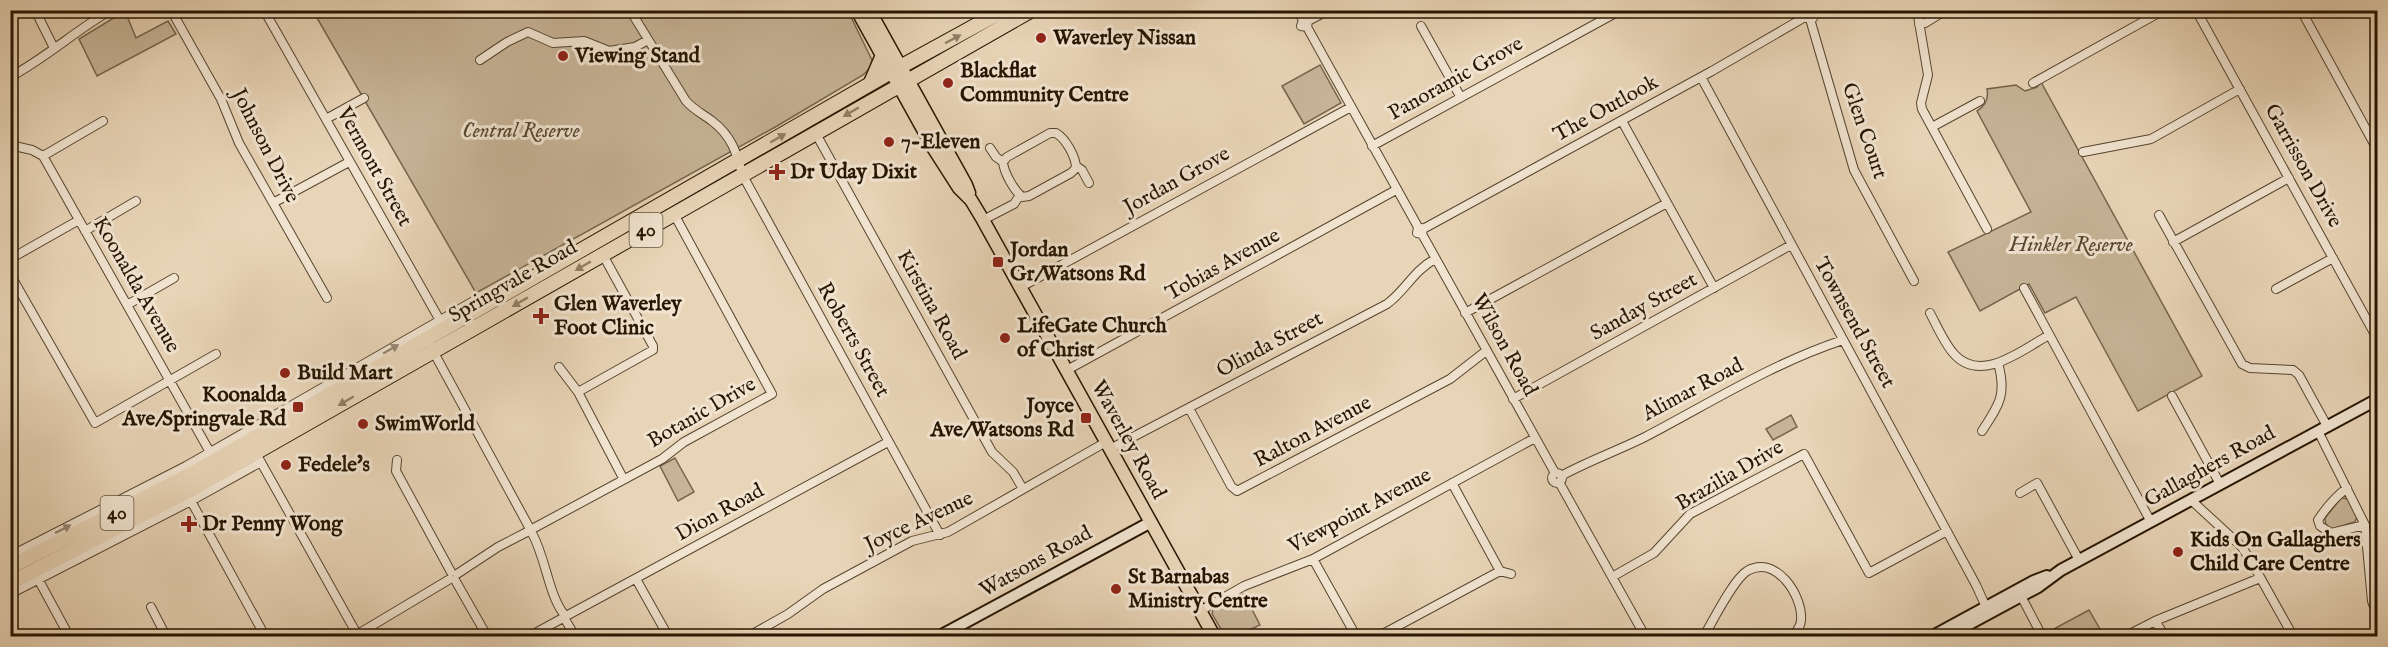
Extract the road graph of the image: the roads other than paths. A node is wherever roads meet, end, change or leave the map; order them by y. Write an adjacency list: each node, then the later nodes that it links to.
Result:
1 (35, 10): 24 (street)
2 (111, 10): 24 (street)
3 (171, 10): 62 (street, Johnson Drive)
4 (264, 10): 42 (street, Vermont Street)
5 (630, 10): 23 (street, Roberts Street)
6 (857, 10): 25 (main road, Waverley Road)
7 (868, 10): 25 (main road, Waverley Road)
8 (1004, 10): 19 (highway, Springvale Road / 40)
9 (1032, 10): 29 (highway, Springvale Road / 40)
10 (1297, 10): 21 (street, Wilson Road)
11 (1329, 10): 21 (street)
12 (1621, 10): 37 (street, Panoramic Grove)
13 (1917, 10): 20 (street)
14 (2164, 10): 33 (street)
15 (2196, 10): 35 (street, Garrisson Drive)
16 (2301, 10): 51 (street)
17 (1943, 12): 20 (street)
18 (1811, 14): 31 (street, The Outlook); 79 (street, Glen Court)
19 (987, 15): 26 (highway, Springvale Road / 40, one-way to 19)
20 (1919, 22): 45 (street)
21 (1306, 23): 41 (street, Wilson Road)
22 (1421, 26): 37 (street)
23 (648, 40): 27 (street); 56 (street, Roberts Street)
24 (54, 48): 30 (street)
25 (886, 53): 26 (main road); 28 (main road, Waverley Road); 34 (main road)
26 (916, 59): 28 (highway, Springvale Road / 40)
27 (480, 60)
28 (896, 70): 32 (main road, Waverley Road); 34 (highway, Springvale Road / 40)
29 (922, 72): 32 (highway, Springvale Road / 40); 39 (main road)
30 (10, 77)
31 (1701, 77): 44 (street, The Outlook); 72 (street, Townsend Street)
32 (903, 82): 36 (highway, Springvale Road / 40); 39 (main road, Waverley Road)
33 (2033, 83)
34 (869, 85): 56 (highway, Springvale Road / 40, one-way to 34)
35 (2240, 89): 50 (street); 57 (street, Garrisson Drive)
36 (882, 94): 39 (main road); 46 (highway, Springvale Road / 40, one-way to 46)
37 (1460, 96): 48 (street, Panoramic Grove)
38 (364, 98): 42 (street)
39 (912, 98): 67 (main road, Waverley Road)
40 (1980, 101): 45 (street)
41 (1351, 107): 48 (street, Wilson Road); 80 (street, Jordan Grove)
42 (326, 119): 53 (street, Vermont Street)
43 (103, 121): 52 (street)
44 (1622, 121): 63 (street); 69 (street, The Outlook)
45 (1932, 127): 68 (street)
46 (815, 132): 56 (highway, Springvale Road / 40); 118 (street, Kirstina Road)
47 (10, 145): 52 (street)
48 (1372, 146): 59 (street, Wilson Road)
49 (990, 148): 54 (street)
50 (2083, 152)
51 (2378, 152)
52 (42, 156): 66 (street, Koonalda Avenue)
53 (349, 162): 62 (street); 89 (street, Vermont Street)
54 (1003, 162): 55 (street); 60 (street)
55 (1076, 166): 58 (street); 60 (street)
56 (741, 167): 64 (highway, Springvale Road / 40); 89 (highway, Springvale Road / 40); 108 (street, Roberts Street)
57 (2289, 178): 71 (street); 74 (street, Garrisson Drive)
58 (1089, 183)
59 (1396, 190): 69 (street, Wilson Road); 98 (street, Tobias Avenue)
60 (1020, 195): 67 (street)
61 (136, 201): 70 (street)
62 (273, 203): 84 (street, Johnson Drive)
63 (1667, 203): 81 (street); 87 (street)
64 (674, 213): 73 (highway, Springvale Road / 40); 114 (street, Botanic Drive)
65 (2159, 215): 71 (street)
66 (79, 220): 70 (street, Koonalda Avenue); 75 (street)
67 (982, 220): 80 (main road, Waverley Road)
68 (1987, 229)
69 (1421, 230): 76 (street, Wilson Road)
70 (85, 231): 86 (street, Koonalda Avenue)
71 (2173, 242): 105 (street)
72 (1791, 245): 81 (street, Sanday Street); 91 (street, Townsend Street)
73 (603, 255): 89 (highway, Springvale Road / 40, one-way to 89); 100 (street)
74 (2333, 258): 83 (street); 92 (street, Garrisson Drive)
75 (10, 259)
76 (1435, 259): 87 (street, Wilson Road); 104 (street, Olinda Street)
77 (10, 274): 99 (street)
78 (174, 278): 86 (street)
79 (1914, 281)
80 (1021, 287): 98 (main road, Waverley Road)
81 (1714, 288): 102 (street, Sanday Street)
82 (2024, 288): 90 (street)
83 (2276, 289)
84 (327, 298)
85 (477, 299): 89 (street, Springvale Road)
86 (127, 305): 99 (street, Koonalda Avenue)
87 (1465, 313): 94 (street, Wilson Road)
88 (1930, 314): 96 (street)
89 (446, 330): 93 (highway, Springvale Road / 40); 111 (street, Springvale Road, one-way to 89)
90 (2049, 335): 96 (street); 123 (street)
91 (1843, 340): 113 (street, Alimar Road); 126 (street, Townsend Street)
92 (2378, 340)
93 (430, 346): 110 (highway, Springvale Road / 40); 125 (street)
94 (1485, 351): 102 (street, Wilson Road); 104 (street, Ralton Avenue)
95 (216, 354): 99 (street)
96 (1998, 363): 106 (street)
97 (559, 367): 100 (street)
98 (1067, 370): 109 (main road, Waverley Road)
99 (170, 381): 111 (street, Koonalda Avenue)
100 (578, 392): 114 (street)
101 (2172, 396): 116 (street)
102 (1513, 399): 107 (street, Wilson Road)
103 (2378, 399): 105 (street, Gallaghers Road)
104 (1189, 408): 109 (street, Olinda Street)
105 (2322, 429): 116 (street, Gallaghers Road); 117 (street)
106 (1982, 431)
107 (1535, 438): 113 (street, Wilson Road); 115 (street, Viewpoint Avenue)
108 (888, 442): 127 (street, Roberts Street); 140 (street, Dion Road)
109 (1108, 446): 118 (street, Joyce Avenue); 122 (main road, Waverley Road)
110 (255, 452): 111 (highway, Springvale Road / 40); 121 (street, Springvale Road); 134 (highway, Springvale Road / 40); 150 (street)
111 (213, 456): 128 (highway, Springvale Road / 40, one-way to 111)
112 (397, 460): 137 (street)
113 (1558, 477): 138 (street, Wilson Road)
114 (623, 478): 125 (street, Botanic Drive)
115 (1452, 483): 130 (street, Viewpoint Avenue); 135 (street)
116 (2220, 484): 120 (street, Gallaghers Road)
117 (2348, 488): 124 (street); 124 (street)
118 (1023, 489): 127 (street, Joyce Avenue)
119 (2020, 493): 131 (street)
120 (2191, 500): 123 (street, Gallaghers Road); 139 (street)
121 (191, 501): 134 (street, Springvale Road); 153 (street)
122 (1151, 522): 146 (main road, Waverley Road); 159 (street, Watsons Road)
123 (2151, 522): 131 (street, Gallaghers Road)
124 (2365, 525): 133 (street)
125 (530, 530): 137 (street, Botanic Drive); 147 (street)
126 (1947, 531): 138 (street, Brazilia Drive); 144 (street, Townsend Street)
127 (939, 535): 158 (street, Joyce Avenue)
128 (41, 546): 129 (street, Springvale Road); 134 (highway, Springvale Road / 40)
129 (10, 556)
130 (1313, 559): 146 (street, Viewpoint Avenue); 161 (street)
131 (2079, 561): 142 (street, Gallaghers Road)
132 (10, 567): 134 (highway, Springvale Road / 40)
133 (2374, 568): 148 (street)
134 (33, 570): 141 (highway, Springvale Road / 40); 143 (street, Springvale Road); 151 (street)
135 (1500, 571): 136 (street); 162 (street)
136 (1511, 574)
137 (453, 576): 150 (street, Botanic Drive); 154 (street)
138 (1612, 577): 163 (street, Wilson Road)
139 (2260, 578): 149 (street); 171 (street)
140 (636, 579): 147 (street, Dion Road); 157 (street)
141 (10, 582)
142 (2019, 593): 144 (street, Gallaghers Road); 167 (street, Gallaghers Road); 168 (street)
143 (10, 594)
144 (1988, 606): 166 (street, Gallaghers Road)
145 (151, 607): 152 (street)
146 (1200, 610): 160 (main road, Waverley Road)
147 (565, 617): 155 (street, Dion Road); 156 (street)
148 (2378, 618)
149 (2155, 621): 169 (street); 170 (street)
150 (358, 635)
151 (69, 636)
152 (166, 636)
153 (265, 636)
154 (487, 636)
155 (530, 636)
156 (575, 636)
157 (668, 636)
158 (748, 636)
159 (940, 636)
160 (1214, 636)
161 (1356, 636)
162 (1379, 636)
163 (1645, 636)
164 (1704, 636): 165 (street)
165 (1793, 636)
166 (1933, 636)
167 (1947, 636)
168 (2042, 636)
169 (2126, 636)
170 (2165, 636)
171 (2293, 636)

